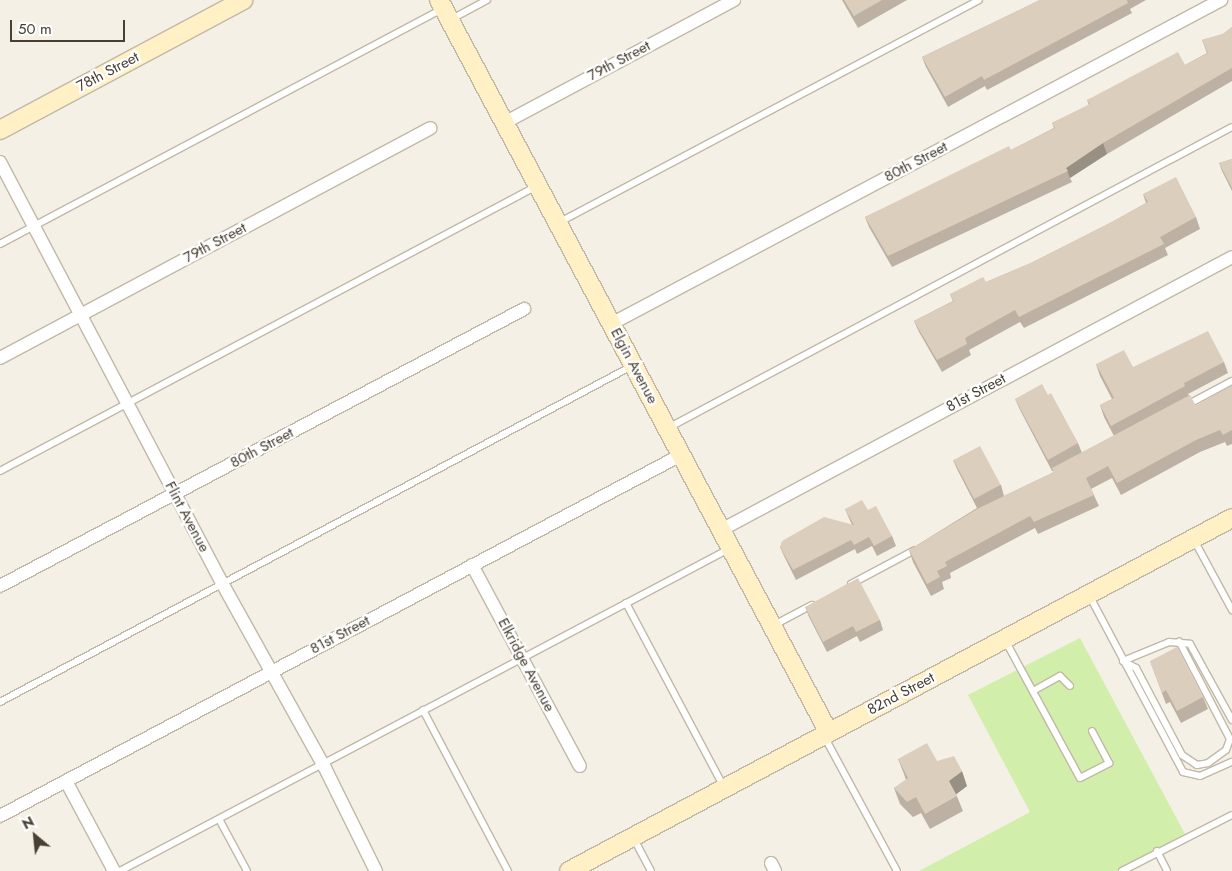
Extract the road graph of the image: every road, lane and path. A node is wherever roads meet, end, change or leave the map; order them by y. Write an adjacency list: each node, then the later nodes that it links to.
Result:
1 (243, 0): 10 (street, 78th Street)
2 (487, 0): 6 (lane)
3 (734, 0): 7 (street, 79th Street)
4 (979, 0): 13 (lane)
5 (1222, 0): 19 (street, 80th Street)
6 (444, 9): 7 (street, Elgin Avenue); 14 (lane)
7 (504, 123): 12 (street, Elgin Avenue)
8 (1232, 127): 25 (lane)
9 (430, 128): 18 (street, 79th Street)
10 (0, 130)
11 (0, 162): 14 (street, Flint Avenue)
12 (537, 186): 13 (street, Elgin Avenue); 23 (lane)
13 (558, 224): 19 (street, Elgin Avenue)
14 (34, 226): 15 (lane); 18 (street, Flint Avenue)
15 (0, 244)
16 (1232, 257): 30 (street, 81st Street)
17 (524, 309): 28 (street, 80th Street)
18 (79, 316): 20 (street, 79th Street); 23 (street, Flint Avenue)
19 (611, 324): 21 (street, Elgin Avenue)
20 (0, 358)
21 (633, 365): 25 (street, Elgin Avenue); 35 (lane)
22 (1232, 381): 24 (lane)
23 (127, 405): 27 (lane); 28 (street, Flint Avenue)
24 (1180, 409)
25 (667, 428): 26 (street, Elgin Avenue)
26 (681, 455): 30 (street, Elgin Avenue); 34 (street, 81st Street)
27 (0, 471)
28 (174, 494): 35 (street, Flint Avenue); 36 (street, 80th Street)
29 (1232, 518): 31 (street, 82nd Street)
30 (721, 530): 33 (street, Elgin Avenue)
31 (1193, 539): 38 (street, 82nd Street); 41 (lane)
32 (920, 547): 37 (lane)
33 (731, 548): 39 (lane); 42 (street, Elgin Avenue)
34 (472, 565): 45 (street, Elkridge Avenue); 47 (street, 81st Street)
35 (222, 584): 47 (street, Flint Avenue); 50 (lane)
36 (0, 586)
37 (842, 589)
38 (1089, 594): 43 (street, 82nd Street); 46 (lane)
39 (626, 603): 45 (lane); 59 (lane)
40 (816, 603): 42 (lane)
41 (1231, 606)
42 (772, 626): 54 (street, Elgin Avenue)
43 (1005, 639): 49 (lane); 54 (street, 82nd Street)
44 (1179, 641): 46 (lane); 46 (lane); 52 (lane)
45 (522, 657): 51 (lane); 57 (street, Elkridge Avenue)
46 (1123, 661): 55 (lane)
47 (270, 673): 56 (street, Flint Avenue); 58 (street, 81st Street)
48 (1070, 686): 49 (lane)
49 (1033, 691): 53 (lane)
50 (0, 702)
51 (423, 710): 56 (lane); 69 (lane)
52 (1232, 720)
53 (1092, 731)
54 (826, 734): 59 (street, 82nd Street); 72 (lane)
55 (1232, 762)
56 (324, 766): 62 (lane); 68 (street, Flint Avenue)
57 (580, 766)
58 (66, 781): 61 (street, 81st Street); 65 (street)
59 (725, 788): 63 (street, 82nd Street)
60 (1232, 815): 64 (lane)
61 (0, 816)
62 (219, 819): 66 (lane); 67 (lane)
63 (633, 837): 70 (street, 82nd Street); 71 (lane)
64 (1157, 851): 73 (lane); 74 (lane)
65 (114, 871)
66 (120, 871)
67 (246, 871)
68 (376, 871)
69 (508, 871)
70 (569, 871)
71 (651, 871)
72 (897, 871)
73 (1122, 871)
74 (1167, 871)

